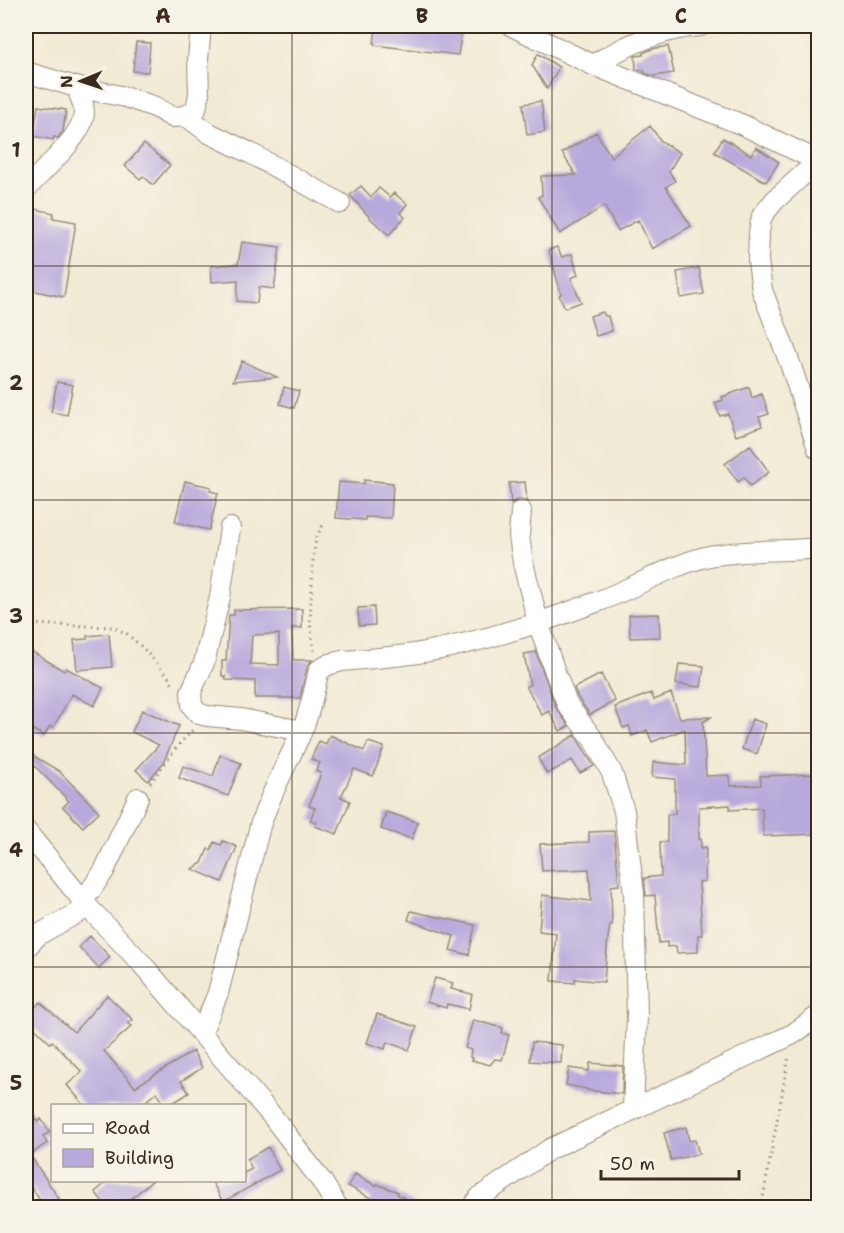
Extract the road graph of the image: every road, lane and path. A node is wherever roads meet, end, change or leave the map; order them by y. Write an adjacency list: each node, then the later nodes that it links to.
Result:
1 (201, 26): 7 (street)
2 (512, 26): 4 (street)
3 (701, 26): 4 (street)
4 (593, 65): 8 (street)
5 (26, 72): 6 (street)
6 (76, 87): 7 (street); 9 (street)
7 (186, 116): 10 (street)
8 (819, 161): 11 (street)
9 (26, 189)
10 (340, 203)
11 (819, 449)
12 (521, 511): 16 (street)
13 (325, 522): 18 (path)
14 (230, 528): 19 (street)
15 (819, 548): 16 (street)
16 (538, 622): 18 (street); 28 (street)
17 (26, 624): 19 (path)
18 (320, 670): 20 (street)
19 (200, 711): 20 (street); 21 (path)
20 (302, 731): 26 (street)
21 (138, 798): 23 (street)
22 (26, 831): 23 (street)
23 (86, 904): 24 (street); 26 (street)
24 (26, 948)
25 (819, 1016): 27 (street)
26 (201, 1034): 29 (street)
27 (793, 1034): 28 (street); 31 (path)
28 (633, 1108): 30 (street)
29 (338, 1208)
30 (471, 1208)
31 (761, 1208)

